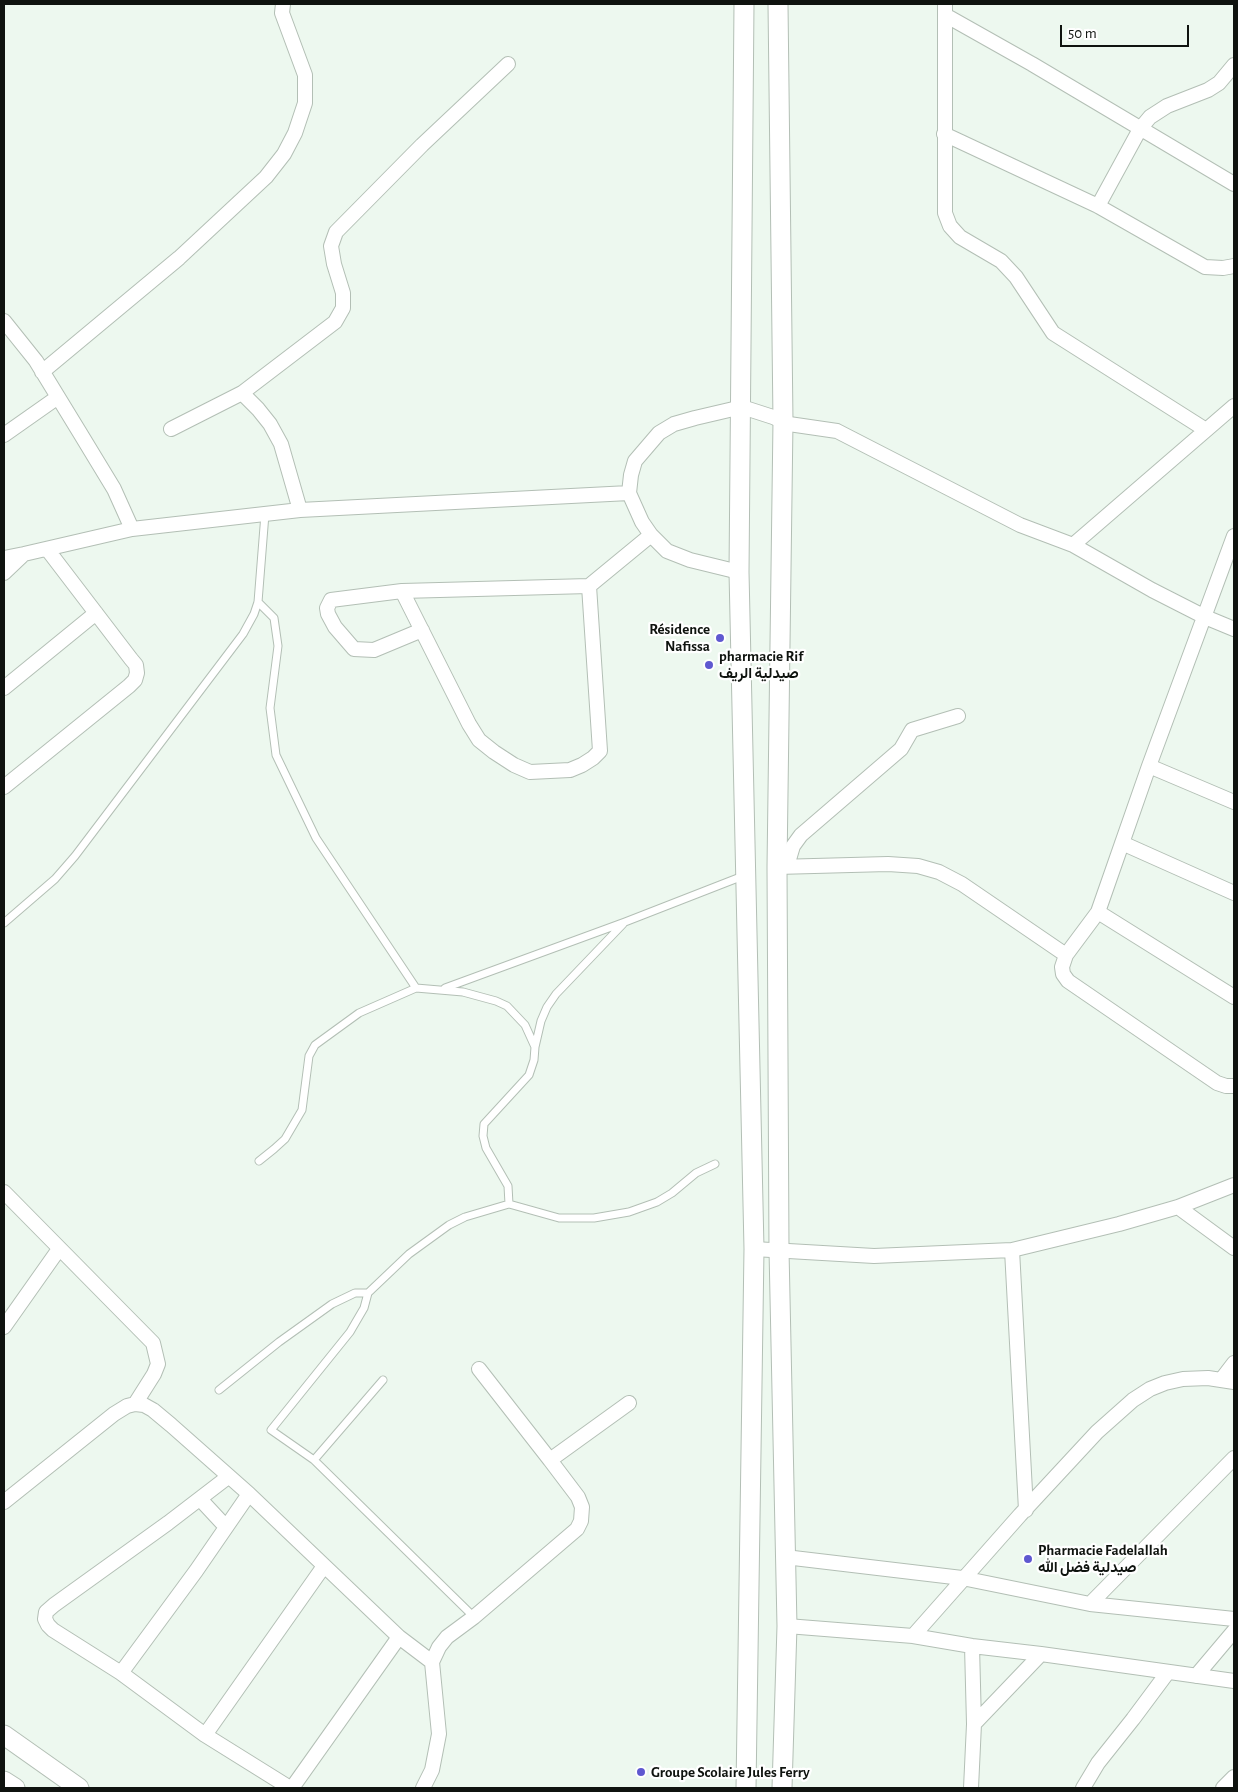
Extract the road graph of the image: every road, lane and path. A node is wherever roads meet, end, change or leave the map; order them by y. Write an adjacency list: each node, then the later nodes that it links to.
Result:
1 (744, 4): 17 (street)
2 (778, 4): 18 (street)
3 (280, 7): 13 (street)
4 (945, 10): 7 (street); 8 (street)
5 (508, 64): 14 (street)
6 (1234, 65): 7 (street)
7 (1140, 130): 9 (street); 10 (street)
8 (944, 134): 10 (street); 20 (street)
9 (1234, 184)
10 (1098, 206): 11 (street)
11 (1234, 266)
12 (4, 321): 13 (street)
13 (42, 372): 15 (street)
14 (242, 393): 19 (street); 23 (street)
15 (58, 397): 21 (street); 25 (street)
16 (1234, 406): 20 (street)
17 (742, 407): 18 (street); 22 (street); 32 (street)
18 (783, 421): 28 (street); 47 (street)
19 (171, 429)
20 (1206, 430): 28 (street)
21 (4, 435)
22 (629, 493): 23 (street); 26 (street)
23 (300, 510): 24 (street)
24 (264, 514): 25 (street); 36 (lane)
25 (132, 529): 29 (street)
26 (652, 535): 32 (street); 34 (street)
27 (1234, 536): 38 (street)
28 (1073, 545): 38 (street)
29 (47, 549): 30 (street); 37 (street)
30 (24, 554): 31 (street); 33 (street)
31 (4, 558)
32 (739, 572): 48 (street)
33 (4, 573)
34 (589, 586): 35 (street); 40 (street)
35 (402, 591): 40 (street); 40 (street)
36 (258, 602): 52 (lane); 54 (lane)
37 (96, 613): 41 (street); 44 (street)
38 (1205, 618): 39 (street); 43 (street)
39 (1234, 629)
40 (422, 630)
41 (4, 688)
42 (958, 716): 47 (street)
43 (1149, 766): 45 (street); 46 (street)
44 (4, 786)
45 (1234, 802)
46 (1122, 843): 49 (street); 50 (street)
47 (782, 866): 53 (street); 68 (street)
48 (746, 875): 51 (lane); 67 (street)
49 (1234, 892)
50 (1098, 912): 53 (street); 56 (street)
51 (625, 922): 55 (lane); 57 (lane)
52 (4, 923)
53 (1066, 955): 58 (street)
54 (416, 988): 55 (lane); 59 (lane)
55 (442, 989): 57 (lane)
56 (1234, 997)
57 (535, 1047): 63 (lane)
58 (1234, 1086)
59 (259, 1160)
60 (715, 1164): 63 (lane)
61 (1234, 1185): 64 (street)
62 (4, 1192): 65 (street)
63 (509, 1204): 70 (lane)
64 (1178, 1207): 66 (street); 69 (street)
65 (59, 1248): 73 (street); 80 (street)
66 (1234, 1248)
67 (754, 1249): 68 (street); 71 (street)
68 (779, 1250): 69 (street); 72 (street)
69 (1012, 1250): 88 (street)
70 (368, 1293): 78 (lane); 82 (lane)
71 (754, 1316): 72 (street); 115 (street)
72 (781, 1317): 90 (street)
73 (4, 1327)
74 (1234, 1363): 77 (street)
75 (479, 1369): 83 (street)
76 (383, 1380): 82 (lane)
77 (1227, 1381): 88 (street)
78 (219, 1390)
79 (629, 1403): 83 (street)
80 (135, 1404): 84 (street); 87 (street)
81 (1234, 1458): 93 (street)
82 (314, 1460): 94 (lane)
83 (550, 1460): 94 (street)
84 (228, 1476): 85 (street); 86 (street)
85 (249, 1494): 89 (street); 91 (street)
86 (200, 1499): 89 (street); 104 (street)
87 (4, 1502)
88 (1026, 1510): 92 (street)
89 (226, 1527): 104 (street)
90 (786, 1557): 92 (street); 96 (street)
91 (324, 1566): 99 (street); 108 (street)
92 (962, 1578): 93 (street); 98 (street)
93 (1090, 1604): 95 (street)
94 (474, 1617): 102 (street)
95 (1234, 1619)
96 (787, 1626): 98 (street); 116 (street)
97 (1234, 1631): 105 (street)
98 (913, 1636): 100 (street)
99 (399, 1637): 102 (street); 113 (street)
100 (972, 1646): 101 (street); 107 (street)
101 (1041, 1654): 103 (street); 107 (street)
102 (432, 1662): 114 (street)
103 (1168, 1672): 105 (street); 118 (street)
104 (121, 1673): 108 (street)
105 (1196, 1676): 106 (street)
106 (1234, 1680)
107 (974, 1724): 117 (street)
108 (205, 1735): 113 (street)
109 (4, 1736): 112 (street)
110 (4, 1781): 111 (street)
111 (15, 1788)
112 (80, 1788)
113 (291, 1788)
114 (423, 1788)
115 (746, 1788)
116 (782, 1788)
117 (971, 1788)
118 (1083, 1788)

